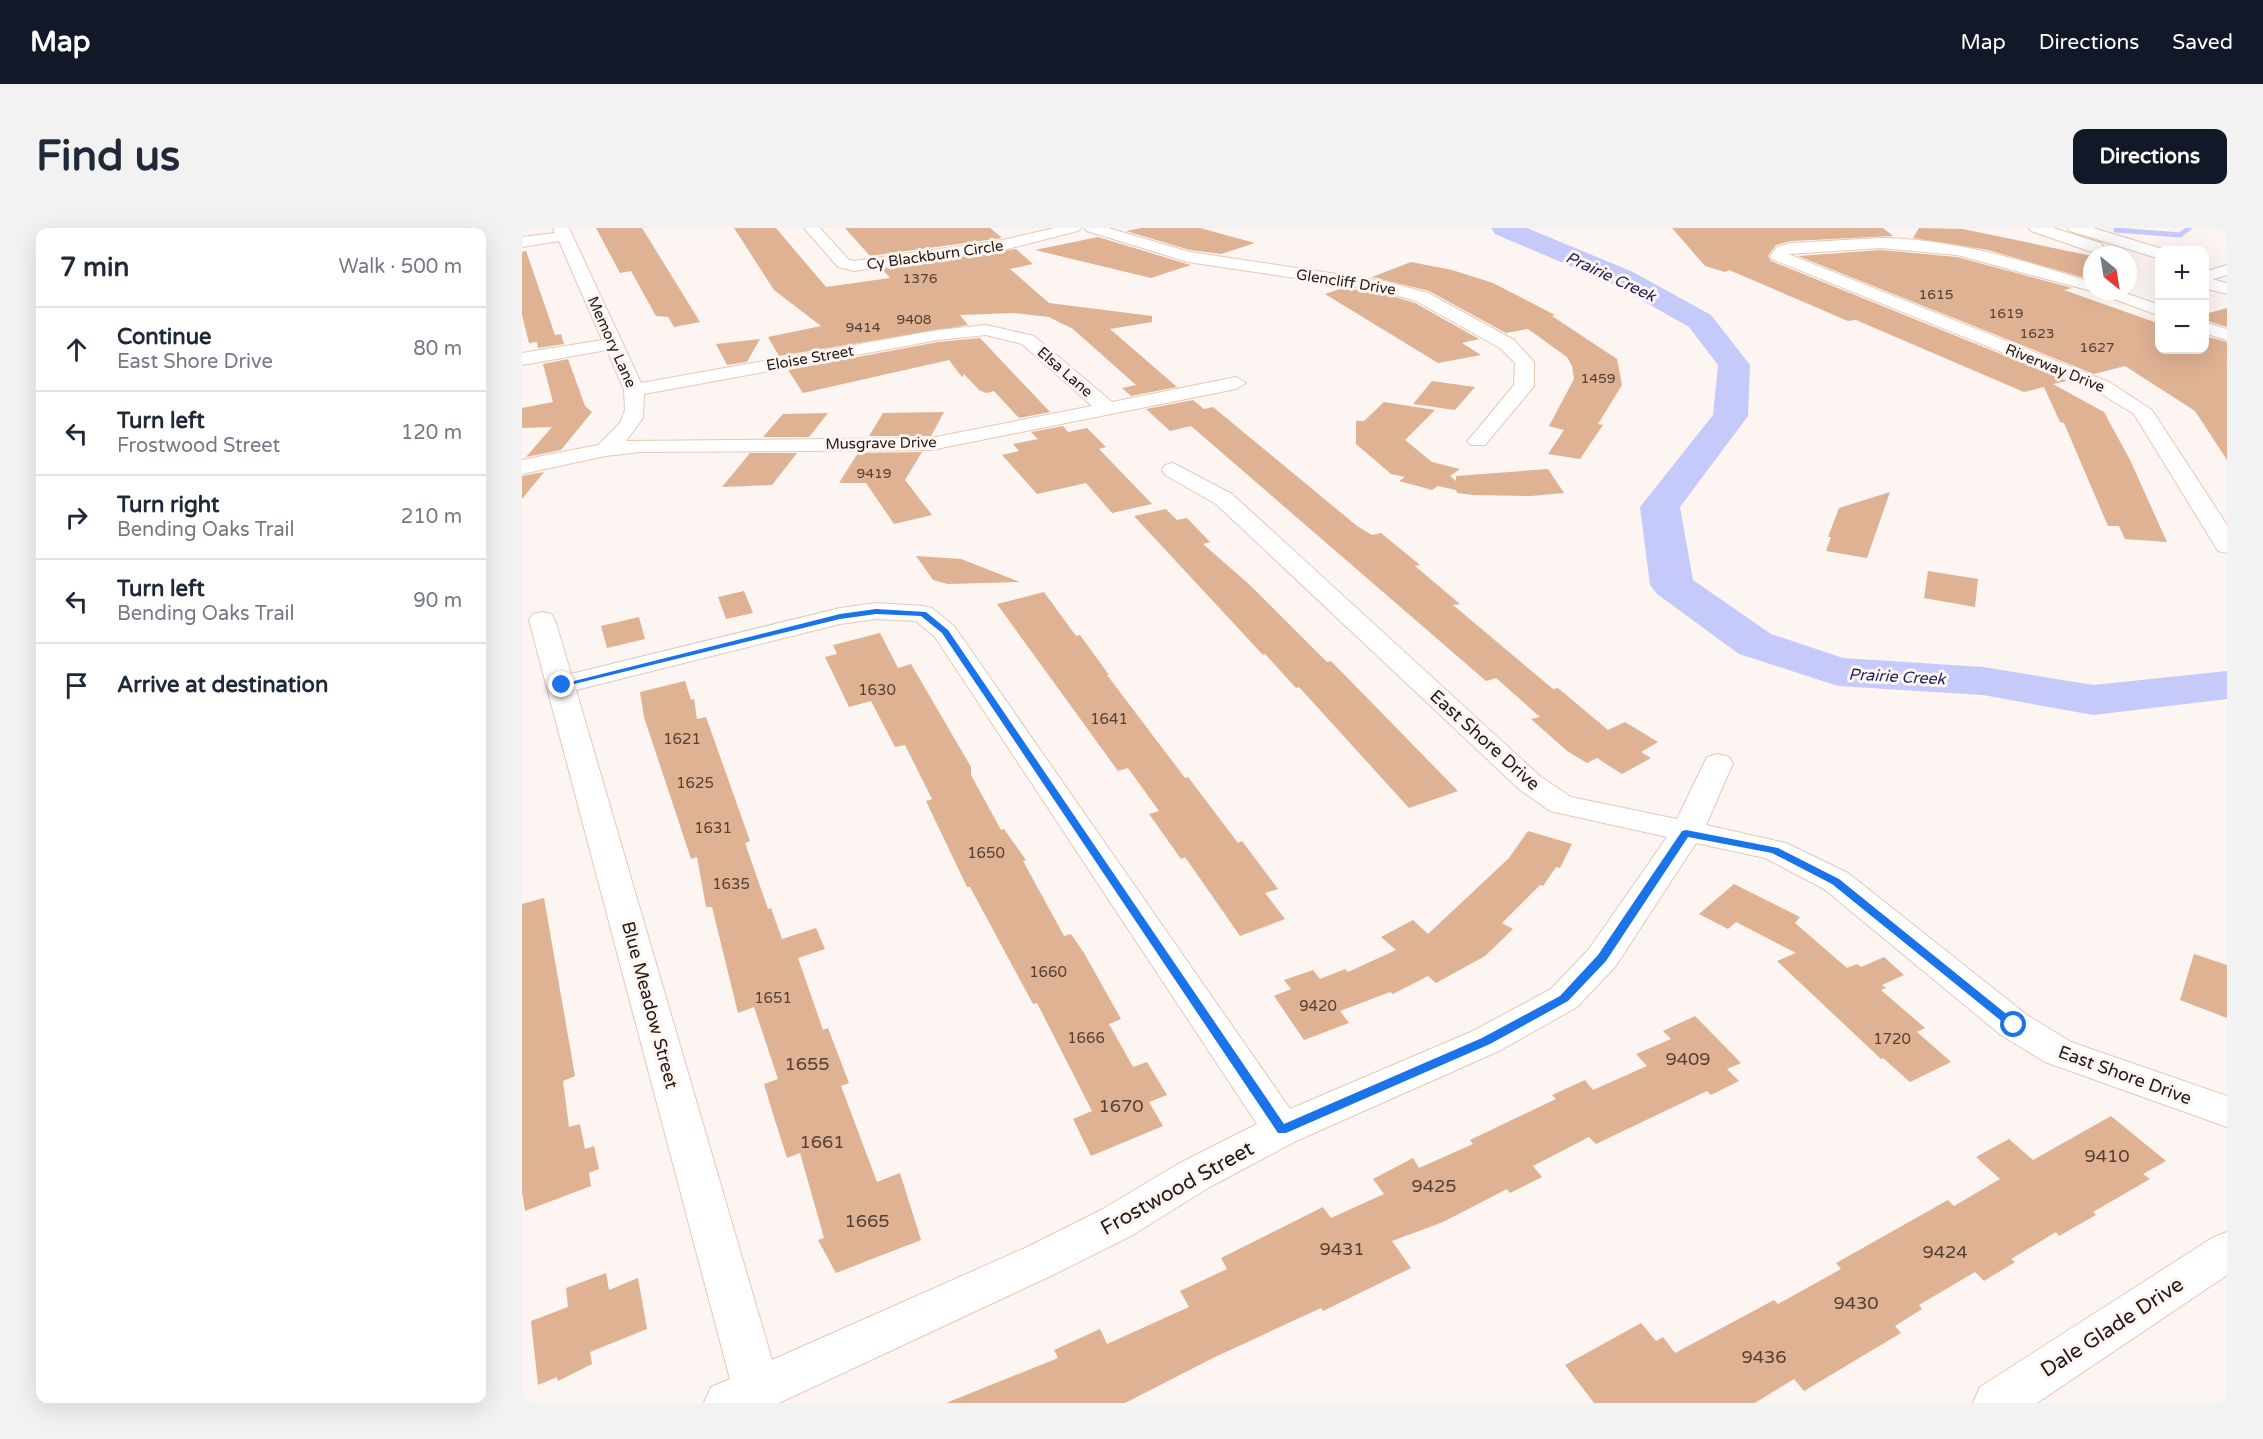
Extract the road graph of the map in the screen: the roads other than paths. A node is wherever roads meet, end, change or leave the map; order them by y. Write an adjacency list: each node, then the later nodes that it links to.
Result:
1 (812, 228): 2 (street, Cy Blackburn Circle)
2 (1073, 228)
3 (1092, 228): 27 (street, Glencliff Drive)
4 (2037, 228): 8 (main road)
5 (2076, 228): 9 (main road)
6 (563, 232): 7 (street); 22 (street, Memory Lane)
7 (522, 242)
8 (2092, 246)
9 (2155, 252)
10 (2137, 261): 11 (main road)
11 (2155, 266)
12 (2214, 274): 14 (main road)
13 (2083, 285): 31 (street, Riverway Drive)
14 (2227, 290)
15 (2155, 292): 16 (street)
16 (2137, 297)
17 (2128, 300): 18 (street)
18 (2155, 309)
19 (2209, 328): 21 (street)
20 (986, 330): 25 (street, Eloise Street); 26 (street, Elsa Lane)
21 (2227, 335)
22 (612, 344): 23 (street); 25 (street, Memory Lane)
23 (522, 359)
24 (1236, 383): 26 (street, Musgrave Drive)
25 (634, 390): 28 (street, Memory Lane)
26 (1108, 409): 28 (street, Musgrave Drive)
27 (1478, 441)
28 (605, 450): 29 (street, Musgrave Drive)
29 (522, 466)
30 (1173, 470): 36 (street, East Shore Drive)
31 (2217, 509): 32 (street, Riverway Drive)
32 (2227, 546)
33 (542, 620): 34 (street, Blue Meadow Street)
34 (562, 685): 38 (street); 40 (street, Blue Meadow Street)
35 (1718, 764): 36 (street, Frostwood Street)
36 (1686, 833): 37 (street, East Shore Drive); 38 (street, Frostwood Street)
37 (2227, 1112)
38 (1282, 1130): 40 (street, Frostwood Street)
39 (2227, 1251): 41 (street, Dale Glade Drive)
40 (742, 1397)
41 (1997, 1403)

